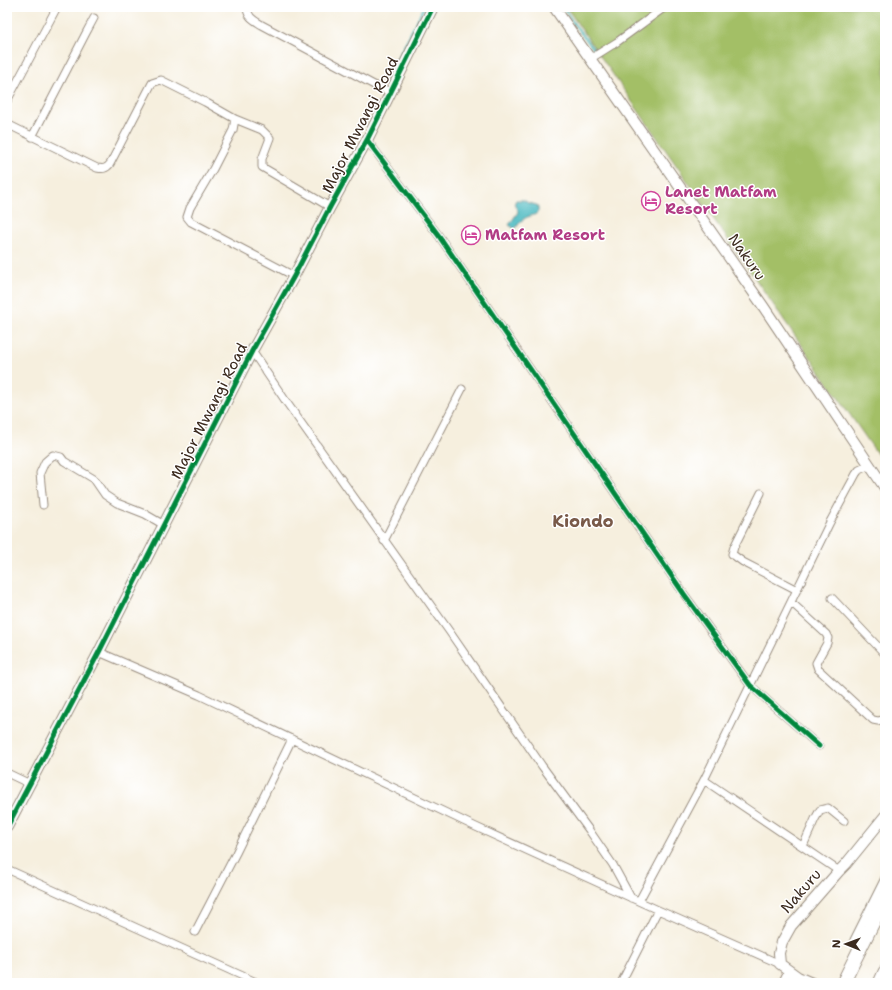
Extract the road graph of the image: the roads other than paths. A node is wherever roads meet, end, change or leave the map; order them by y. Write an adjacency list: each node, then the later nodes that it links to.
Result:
1 (57, 7): 9 (street)
2 (247, 7): 8 (street)
3 (433, 7): 8 (street, Major Mwangi Road)
4 (554, 7): 7 (street, Nakuru)
5 (665, 7): 7 (street)
6 (94, 18): 12 (street)
7 (590, 59): 18 (street, Nakuru)
8 (391, 92): 13 (street, Major Mwangi Road)
9 (7, 101)
10 (234, 119): 12 (street); 14 (street); 15 (street)
11 (7, 124): 12 (street)
12 (32, 136)
13 (367, 140): 14 (street, Major Mwangi Road); 29 (street)
14 (330, 207): 15 (street, Major Mwangi Road)
15 (294, 276): 16 (street, Major Mwangi Road)
16 (252, 351): 22 (street, Major Mwangi Road); 23 (street)
17 (462, 389): 23 (street)
18 (870, 465): 19 (street, Nakuru); 24 (street)
19 (885, 488)
20 (761, 493): 24 (street)
21 (43, 505): 22 (street)
22 (164, 525): 27 (street, Major Mwangi Road)
23 (384, 541): 43 (street)
24 (797, 590): 26 (street)
25 (832, 598): 28 (street)
26 (791, 602): 29 (street); 30 (street)
27 (99, 652): 31 (street); 35 (street, Major Mwangi Road)
28 (885, 654)
29 (750, 685): 32 (street); 34 (street)
30 (885, 719)
31 (292, 739): 43 (street); 47 (street)
32 (819, 746)
33 (7, 773): 35 (street)
34 (704, 780): 39 (street); 45 (street)
35 (30, 784): 38 (street, Major Mwangi Road)
36 (885, 816): 41 (street, Nakuru)
37 (844, 822): 39 (street)
38 (7, 827)
39 (803, 846): 41 (street)
40 (7, 869): 52 (street)
41 (839, 871): 49 (street, Nakuru)
42 (885, 878): 48 (street)
43 (631, 898): 45 (street)
44 (885, 898): 56 (highway)
45 (639, 901): 46 (street)
46 (658, 910): 49 (street); 53 (street)
47 (195, 932)
48 (854, 940)
49 (780, 964): 50 (street)
50 (788, 971): 54 (street); 55 (street)
51 (885, 972): 57 (highway)
52 (258, 983)
53 (621, 983)
54 (782, 983)
55 (812, 983)
56 (843, 983)
57 (880, 983)

